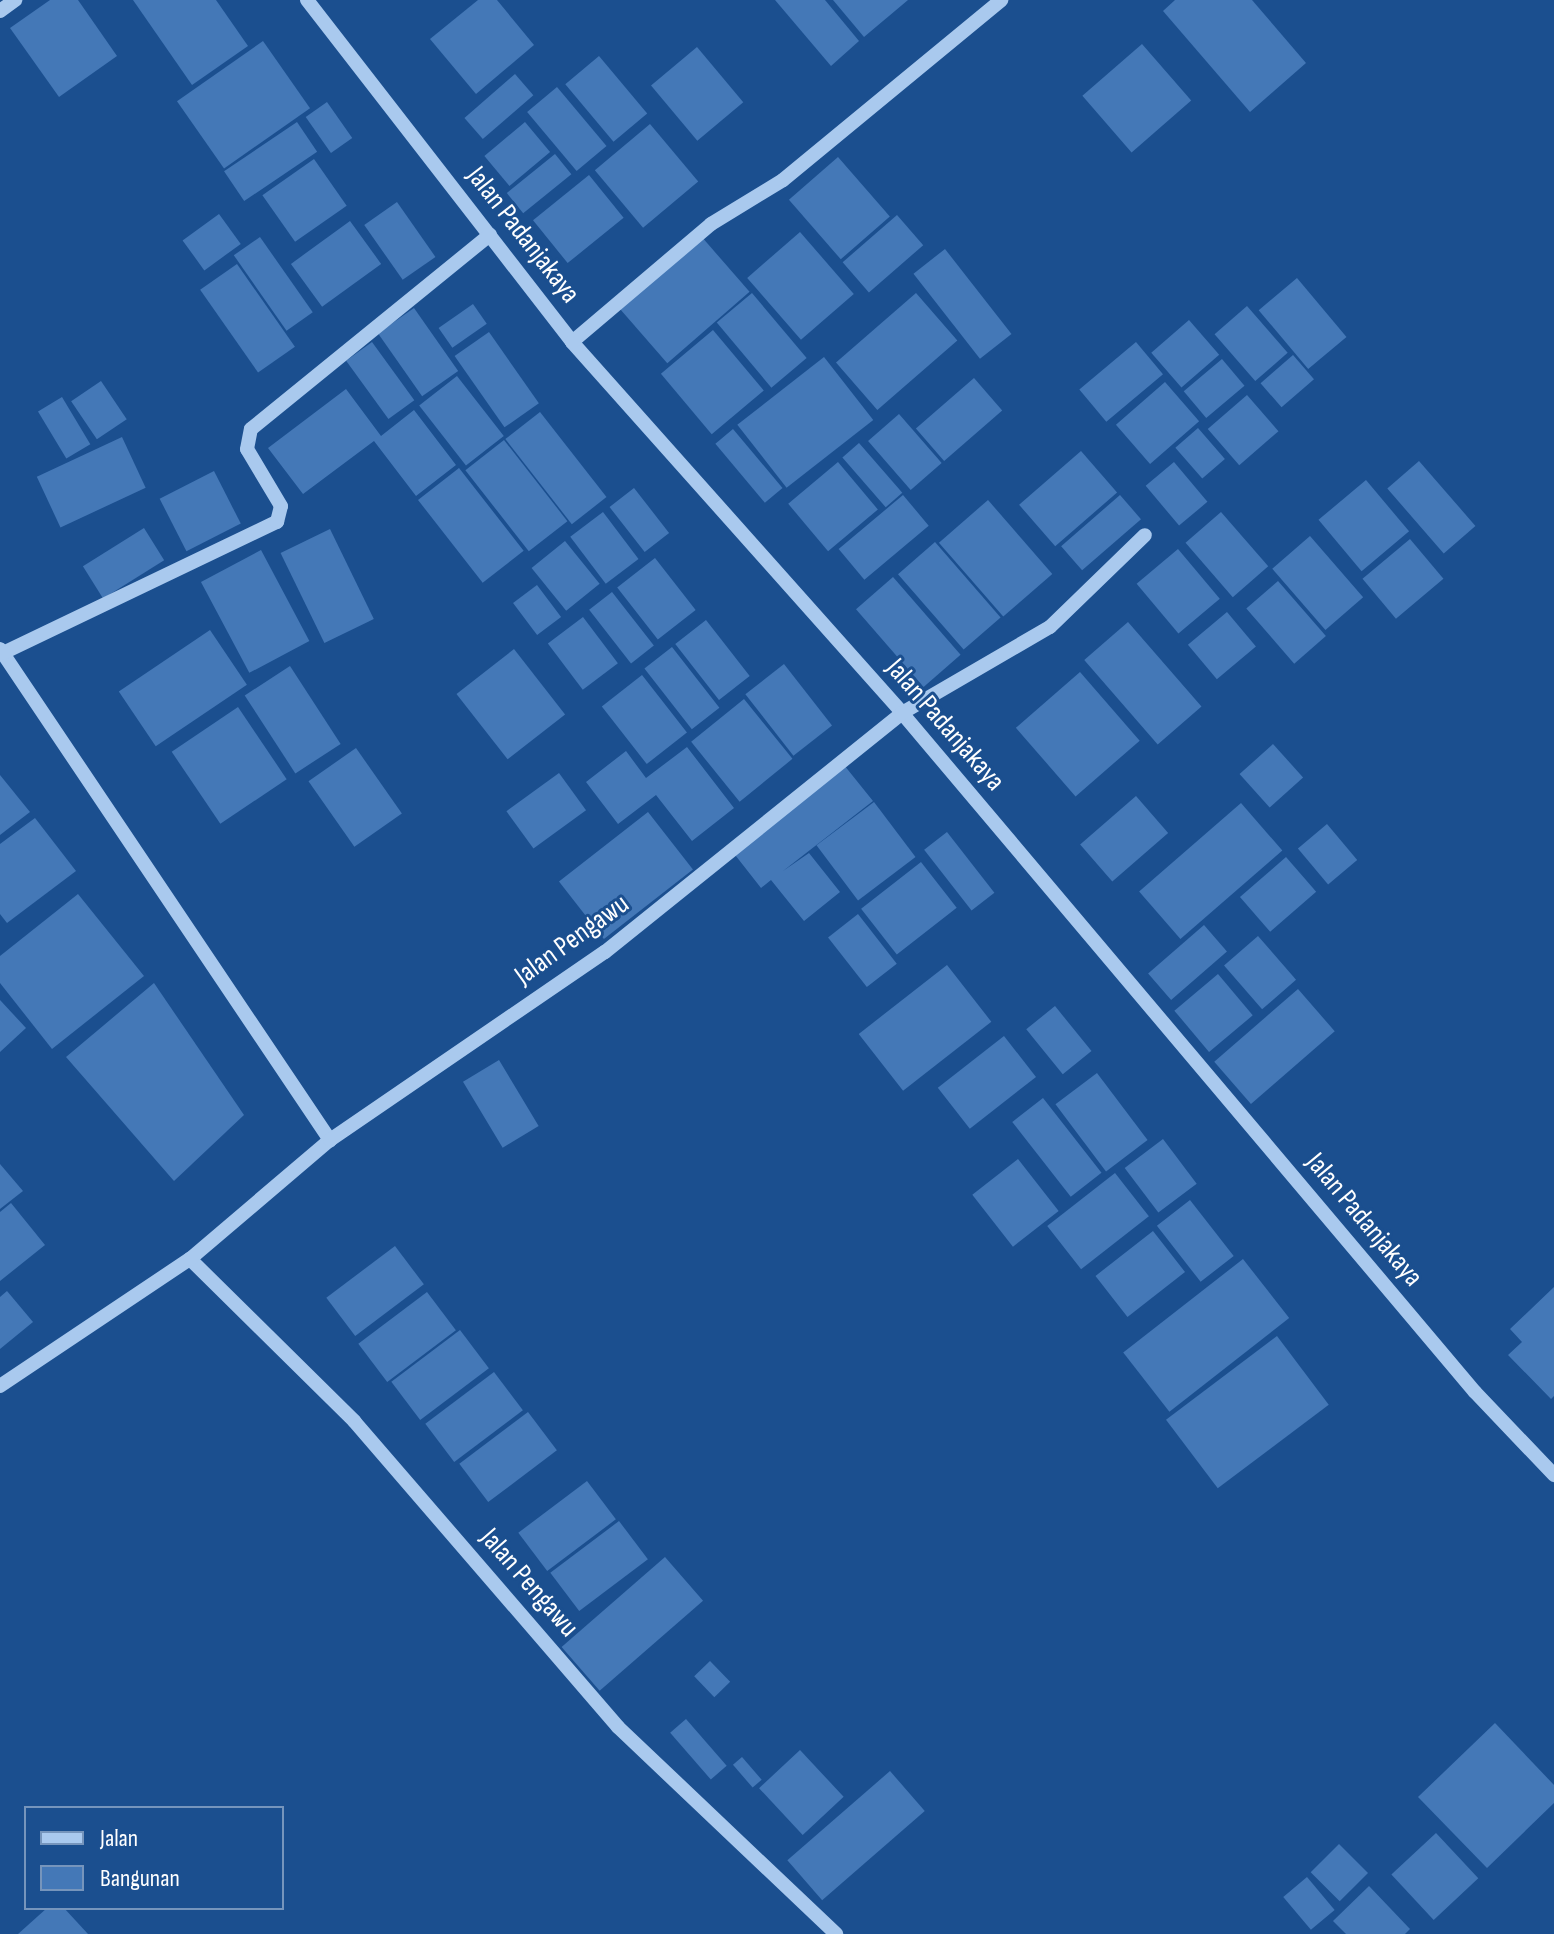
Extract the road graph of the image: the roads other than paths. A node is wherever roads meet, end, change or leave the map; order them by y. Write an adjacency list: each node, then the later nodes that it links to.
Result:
1 (15, 0): 4 (street)
2 (307, 0): 5 (street, Jalan Padanjakaya)
3 (1001, 0): 6 (street)
4 (0, 11)
5 (490, 235): 6 (street, Jalan Padanjakaya); 8 (street)
6 (572, 342): 9 (street, Jalan Padanjakaya)
7 (1145, 535): 9 (street, Jalan Pengawu)
8 (2, 651): 10 (street)
9 (902, 713): 10 (street, Jalan Pengawu); 13 (street, Jalan Padanjakaya)
10 (330, 1140): 11 (street, Jalan Pengawu)
11 (190, 1259): 12 (street, Jalan Pengawu); 14 (street, Jalan Pengawu)
12 (0, 1386)
13 (1554, 1475)
14 (836, 1934)

